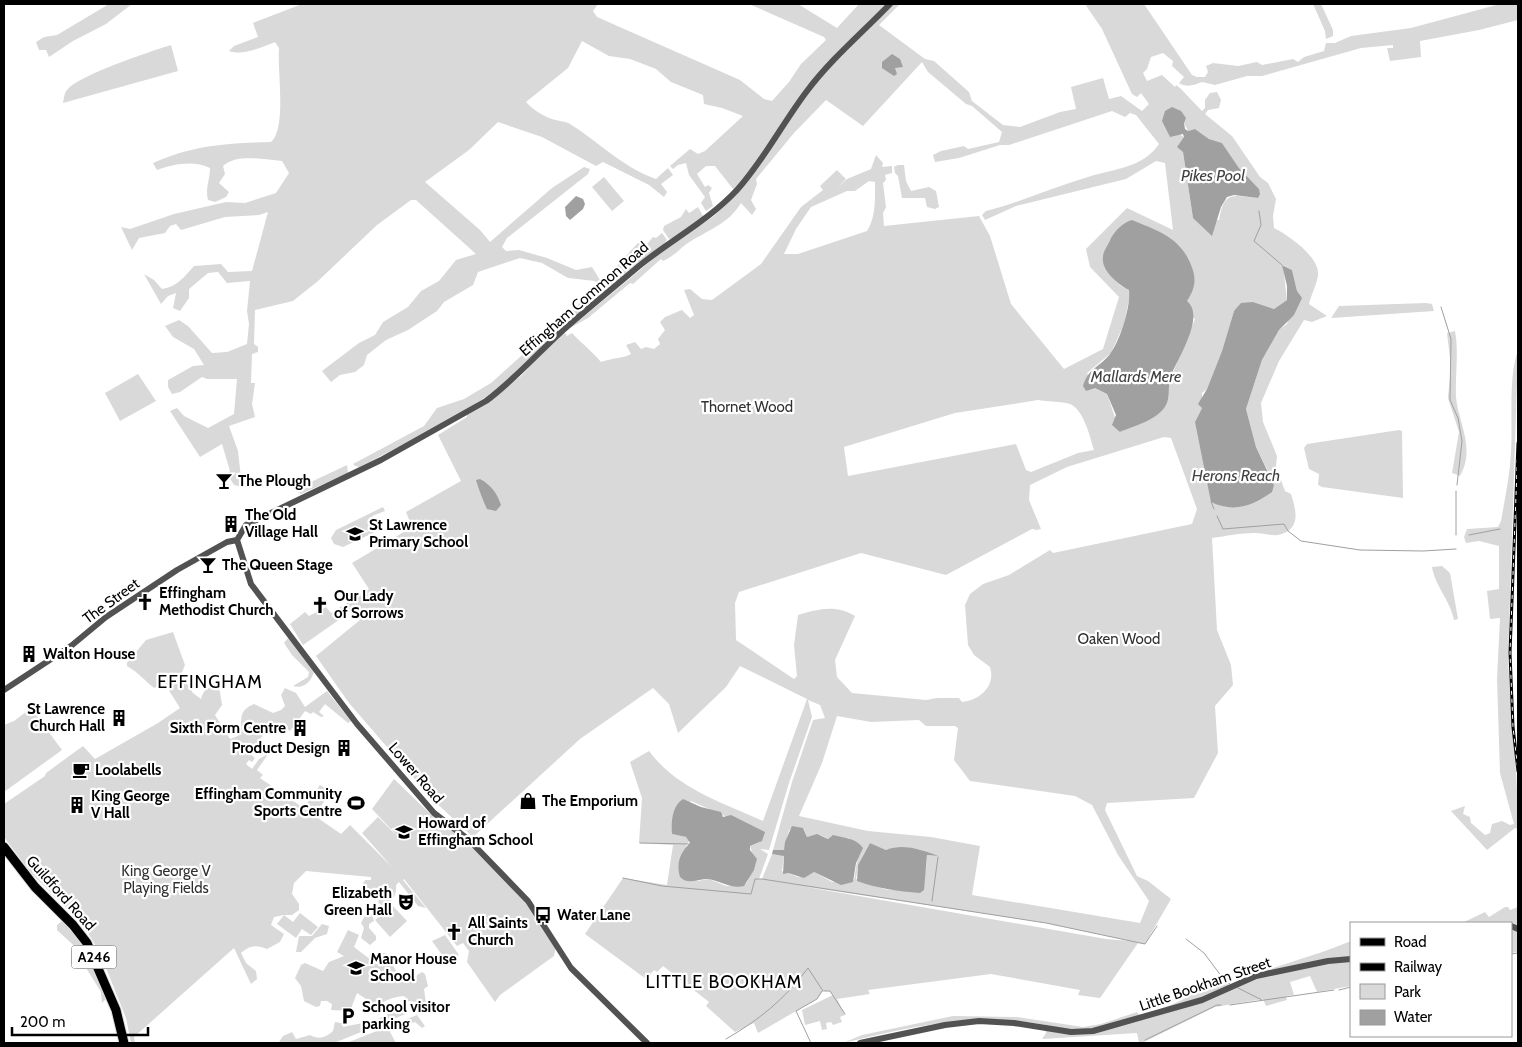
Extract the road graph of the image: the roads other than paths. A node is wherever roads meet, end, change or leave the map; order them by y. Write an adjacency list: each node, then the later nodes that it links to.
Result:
1 (890, 4): 2 (street, Effingham Common Road)
2 (237, 540): 3 (street, The Street); 7 (street, Lower Road)
3 (4, 690)
4 (4, 847): 6 (main road, Guildford Road / A246)
5 (1350, 959): 8 (street, Little Bookham Street)
6 (124, 1043)
7 (647, 1043)
8 (860, 1043)

